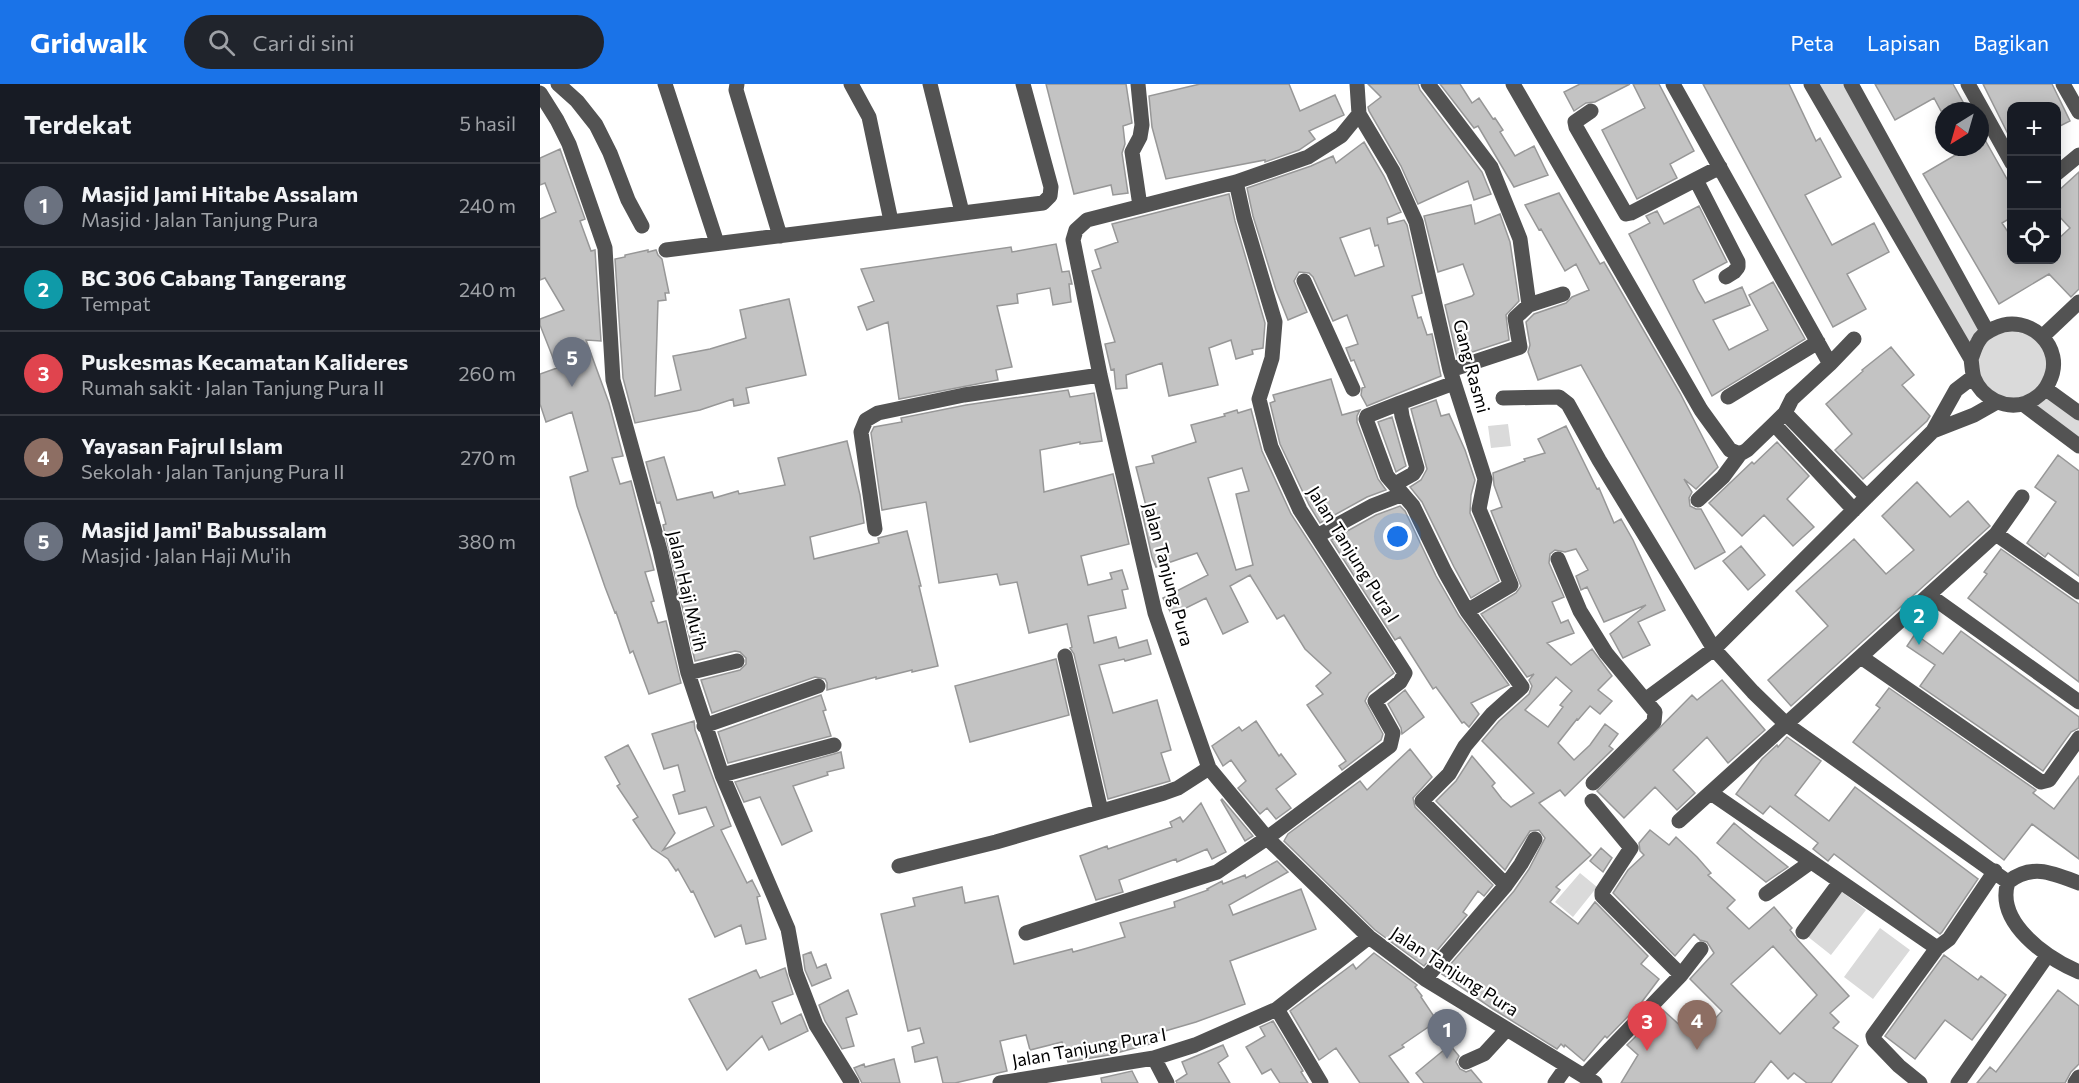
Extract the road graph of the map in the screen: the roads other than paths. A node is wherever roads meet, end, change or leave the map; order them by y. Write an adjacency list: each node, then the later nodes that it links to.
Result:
1 (558, 84): 29 (street)
2 (664, 84): 31 (street)
3 (736, 84): 30 (street)
4 (851, 84): 28 (street)
5 (930, 84): 27 (street)
6 (1023, 84): 27 (street)
7 (1138, 84): 26 (street)
8 (1357, 84): 19 (street)
9 (1428, 84): 37 (street)
10 (1512, 84): 59 (street)
11 (1673, 84): 22 (street)
12 (1811, 84): 42 (street)
13 (1851, 84): 38 (street)
14 (1968, 84): 21 (street)
15 (2063, 84): 18 (street)
16 (540, 93): 76 (street, Jalan Haji Mu'ih)
17 (1591, 111): 24 (street)
18 (2079, 112)
19 (1359, 114): 25 (street, Jalan Tanjung Pura); 45 (street, Gang Rasmi)
20 (2079, 155): 23 (street)
21 (2008, 156)
22 (1720, 167): 24 (street); 41 (street)
23 (2061, 170)
24 (1696, 180): 33 (street)
25 (1236, 182): 26 (street, Jalan Tanjung Pura); 67 (street, Jalan Tanjung Pura I)
26 (1140, 206): 44 (street, Jalan Tanjung Pura)
27 (962, 212): 28 (street)
28 (891, 221): 30 (street)
29 (642, 226)
30 (780, 236): 31 (street)
31 (717, 243): 32 (street)
32 (666, 250)
33 (1726, 277)
34 (1304, 281): 47 (street)
35 (1563, 294): 37 (street)
36 (2079, 302): 39 (street)
37 (1529, 304): 45 (street)
38 (1987, 331): 39 (street); 42 (street)
39 (2043, 336): 48 (street)
40 (1854, 339): 43 (street)
41 (1818, 342): 43 (street); 49 (street)
42 (1971, 359): 46 (street)
43 (1830, 364): 54 (street)
44 (1100, 375): 65 (street); 84 (street, Jalan Tanjung Pura)
45 (1452, 377): 52 (street); 71 (street, Gang Rasmi)
46 (1973, 377): 51 (street); 57 (street)
47 (1353, 389)
48 (2046, 389): 53 (street); 55 (street)
49 (1728, 397)
50 (1503, 399): 72 (street)
51 (1997, 402): 53 (street); 57 (street)
52 (1400, 403): 60 (street); 60 (street)
53 (2023, 404): 58 (street)
54 (1785, 413): 56 (street); 61 (street)
55 (2079, 413)
56 (1774, 424): 59 (street); 64 (street)
57 (1933, 431): 61 (street)
58 (2079, 446)
59 (1740, 454): 63 (street)
60 (1399, 489): 67 (street); 71 (street)
61 (1867, 497): 64 (street)
62 (2022, 497): 66 (street)
63 (1698, 500)
64 (1854, 510): 72 (street)
65 (875, 529)
66 (1996, 534): 69 (street); 70 (street)
67 (1317, 536): 91 (street, Jalan Tanjung Pura I)
68 (1558, 559): 78 (street)
69 (2079, 592)
70 (1929, 595): 74 (street); 79 (street)
71 (1467, 611): 99 (street)
72 (1714, 650): 78 (street); 80 (street)
73 (1065, 656): 89 (street)
74 (1861, 657): 80 (street); 82 (street)
75 (737, 661): 76 (street)
76 (688, 673): 81 (street, Jalan Haji Mu'ih)
77 (818, 686): 81 (street)
78 (1646, 700): 86 (street)
79 (2079, 702)
80 (1786, 724): 87 (street); 95 (street)
81 (704, 726): 85 (street, Jalan Haji Mu'ih)
82 (2079, 738)
83 (834, 746): 85 (street)
84 (1209, 768): 89 (street); 91 (street, Jalan Tanjung Pura)
85 (723, 775): 117 (street, Jalan Haji Mu'ih)
86 (1593, 783)
87 (1711, 793): 90 (street); 93 (street)
88 (1592, 801): 108 (street)
89 (1101, 811): 94 (street)
90 (1679, 821)
91 (1267, 838): 102 (street); 103 (street, Jalan Tanjung Pura)
92 (1534, 839): 99 (street)
93 (1811, 862): 96 (street); 100 (street)
94 (899, 866)
95 (1995, 871): 97 (street); 104 (street)
96 (1840, 882): 101 (street); 104 (street)
97 (2008, 882): 98 (street); 106 (street)
98 (2079, 883)
99 (1506, 885): 109 (street)
100 (1766, 894)
101 (1803, 932)
102 (1026, 933)
103 (1369, 938): 109 (street, Jalan Tanjung Pura); 110 (street, Jalan Tanjung Pura I)
104 (1937, 948): 122 (street)
105 (1701, 949): 108 (street)
106 (2047, 956): 107 (street); 123 (street)
107 (2079, 972)
108 (1681, 975): 116 (street)
109 (1425, 979): 111 (street, Jalan Tanjung Pura)
110 (1277, 1008): 112 (street, Jalan Tanjung Pura I); 120 (street)
111 (1507, 1029): 113 (street); 114 (street, Jalan Tanjung Pura)
112 (1154, 1058): 118 (street, Jalan Tanjung Pura I); 119 (street)
113 (1467, 1062)
114 (1567, 1066): 116 (street, Jalan Tanjung Pura); 121 (street)
115 (2079, 1077): 124 (street)
116 (1590, 1080)
117 (852, 1083)
118 (1000, 1083)
119 (1167, 1083)
120 (1321, 1083)
121 (1555, 1083)
122 (1920, 1083)
123 (1958, 1083)
124 (2075, 1083)

